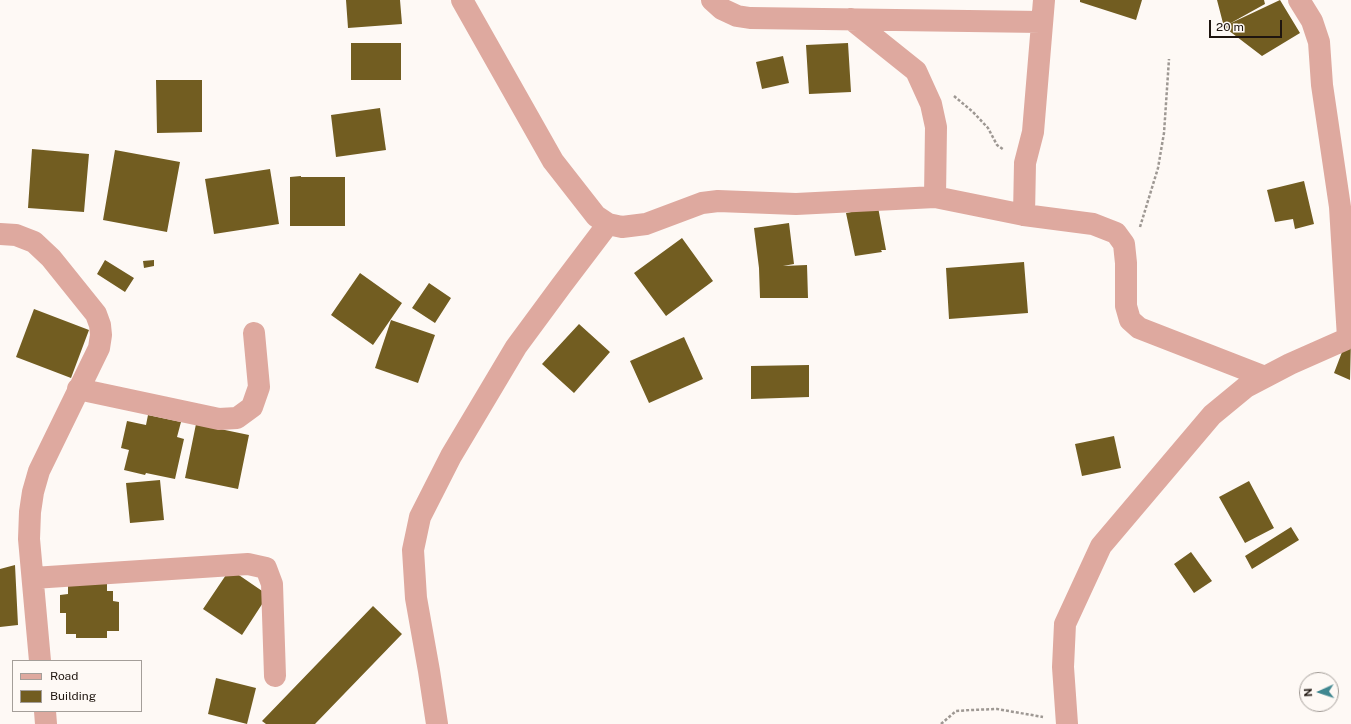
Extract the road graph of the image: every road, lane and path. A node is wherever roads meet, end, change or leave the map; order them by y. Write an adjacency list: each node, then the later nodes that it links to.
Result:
1 (462, 0): 13 (street)
2 (712, 0): 5 (street)
3 (1044, 0): 7 (street)
4 (1299, 0): 17 (street)
5 (740, 8): 6 (street)
6 (851, 19): 7 (street); 11 (street)
7 (1041, 22): 10 (street)
8 (1169, 59): 15 (path)
9 (952, 95): 10 (path)
10 (1025, 163): 12 (street)
11 (934, 197): 12 (street); 13 (street)
12 (1024, 215): 15 (street)
13 (608, 224): 26 (street)
14 (0, 234): 19 (street)
15 (1124, 244): 18 (street)
16 (254, 333): 19 (street)
17 (1350, 337): 18 (street)
18 (1265, 377): 24 (street)
19 (78, 389): 20 (street)
20 (33, 578): 21 (street); 22 (street)
21 (40, 660)
22 (275, 676)
23 (45, 712): 25 (street)
24 (1067, 722): 27 (path)
25 (46, 724)
26 (437, 724)
27 (941, 724)

